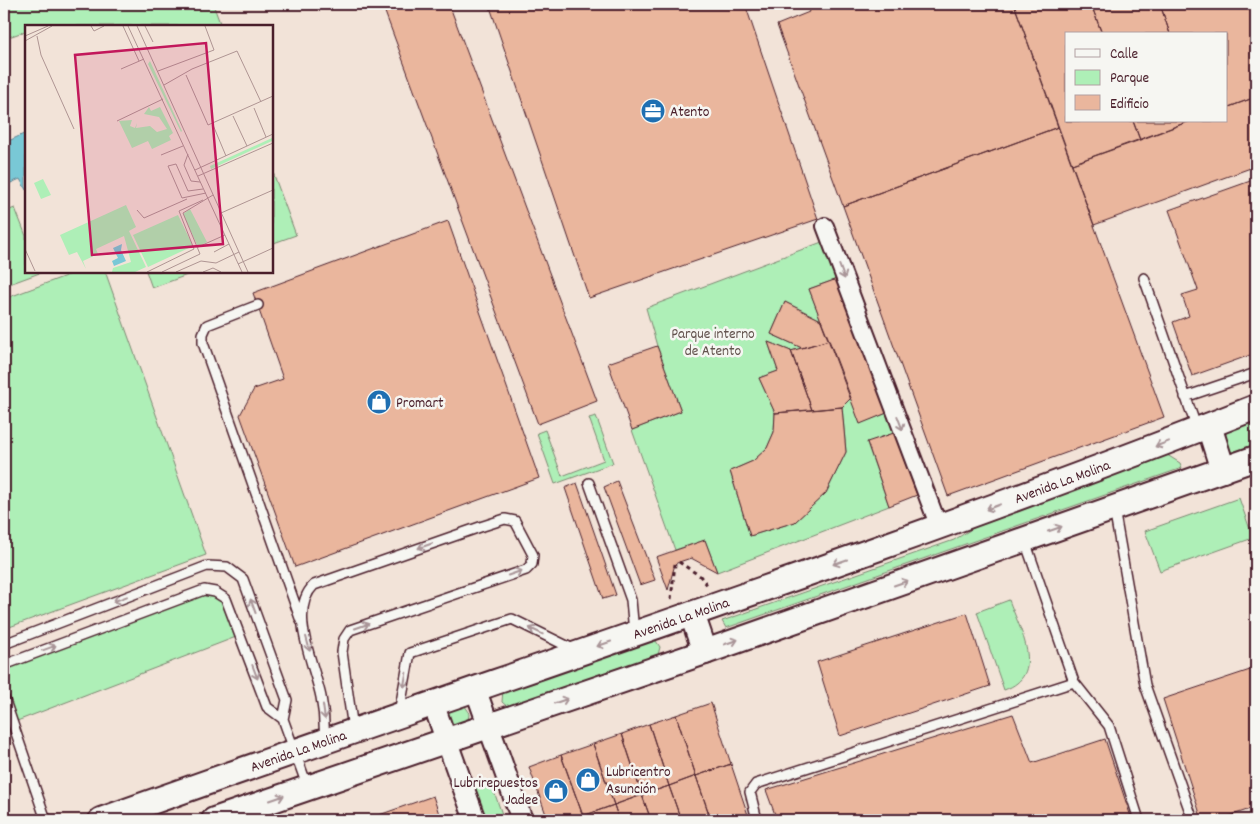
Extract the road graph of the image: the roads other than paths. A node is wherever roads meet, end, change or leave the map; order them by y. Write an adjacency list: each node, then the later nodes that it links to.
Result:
1 (825, 226): 12 (street, one-way to 12)
2 (1144, 278): 5 (lane)
3 (258, 306): 15 (lane)
4 (1256, 373): 5 (lane)
5 (1186, 397): 7 (lane)
6 (1256, 408): 7 (main road, Avenida La Molina)
7 (1203, 428): 9 (main road); 12 (main road, Avenida La Molina, one-way to 12)
8 (1256, 458): 9 (main road)
9 (1223, 470): 11 (main road)
10 (589, 482): 16 (lane)
11 (1114, 508): 13 (main road, one-way to 11); 40 (lane)
12 (938, 527): 14 (main road, Avenida La Molina, one-way to 14)
13 (1025, 540): 19 (main road, one-way to 13); 21 (lane)
14 (692, 614): 16 (main road, Avenida La Molina); 19 (main road)
15 (302, 623): 28 (lane, one-way to 15); 29 (lane, one-way to 29)
16 (634, 634): 18 (main road, Avenida La Molina, one-way to 18)
17 (4, 644): 26 (lane, one-way to 17)
18 (580, 652): 22 (main road, Avenida La Molina); 25 (lane, one-way to 25)
19 (705, 652): 27 (main road, one-way to 19)
20 (4, 665): 26 (lane, one-way to 26)
21 (1074, 682): 38 (lane); 39 (lane)
22 (475, 688): 24 (main road, Avenida La Molina); 27 (street)
23 (4, 698): 33 (lane)
24 (434, 703): 25 (main road, Avenida La Molina); 30 (street)
25 (398, 714): 28 (main road, Avenida La Molina)
26 (283, 719): 31 (lane)
27 (488, 726): 30 (main road); 37 (street)
28 (353, 730): 29 (main road, Avenida La Molina)
29 (324, 740): 31 (main road, Avenida La Molina)
30 (446, 740): 32 (main road); 36 (street)
31 (294, 751): 32 (lane); 34 (main road, Avenida La Molina)
32 (308, 788): 35 (main road, one-way to 32)
33 (46, 820)
34 (101, 820)
35 (214, 820)
36 (475, 820)
37 (522, 820)
38 (757, 820)
39 (1138, 820)
40 (1194, 820)

